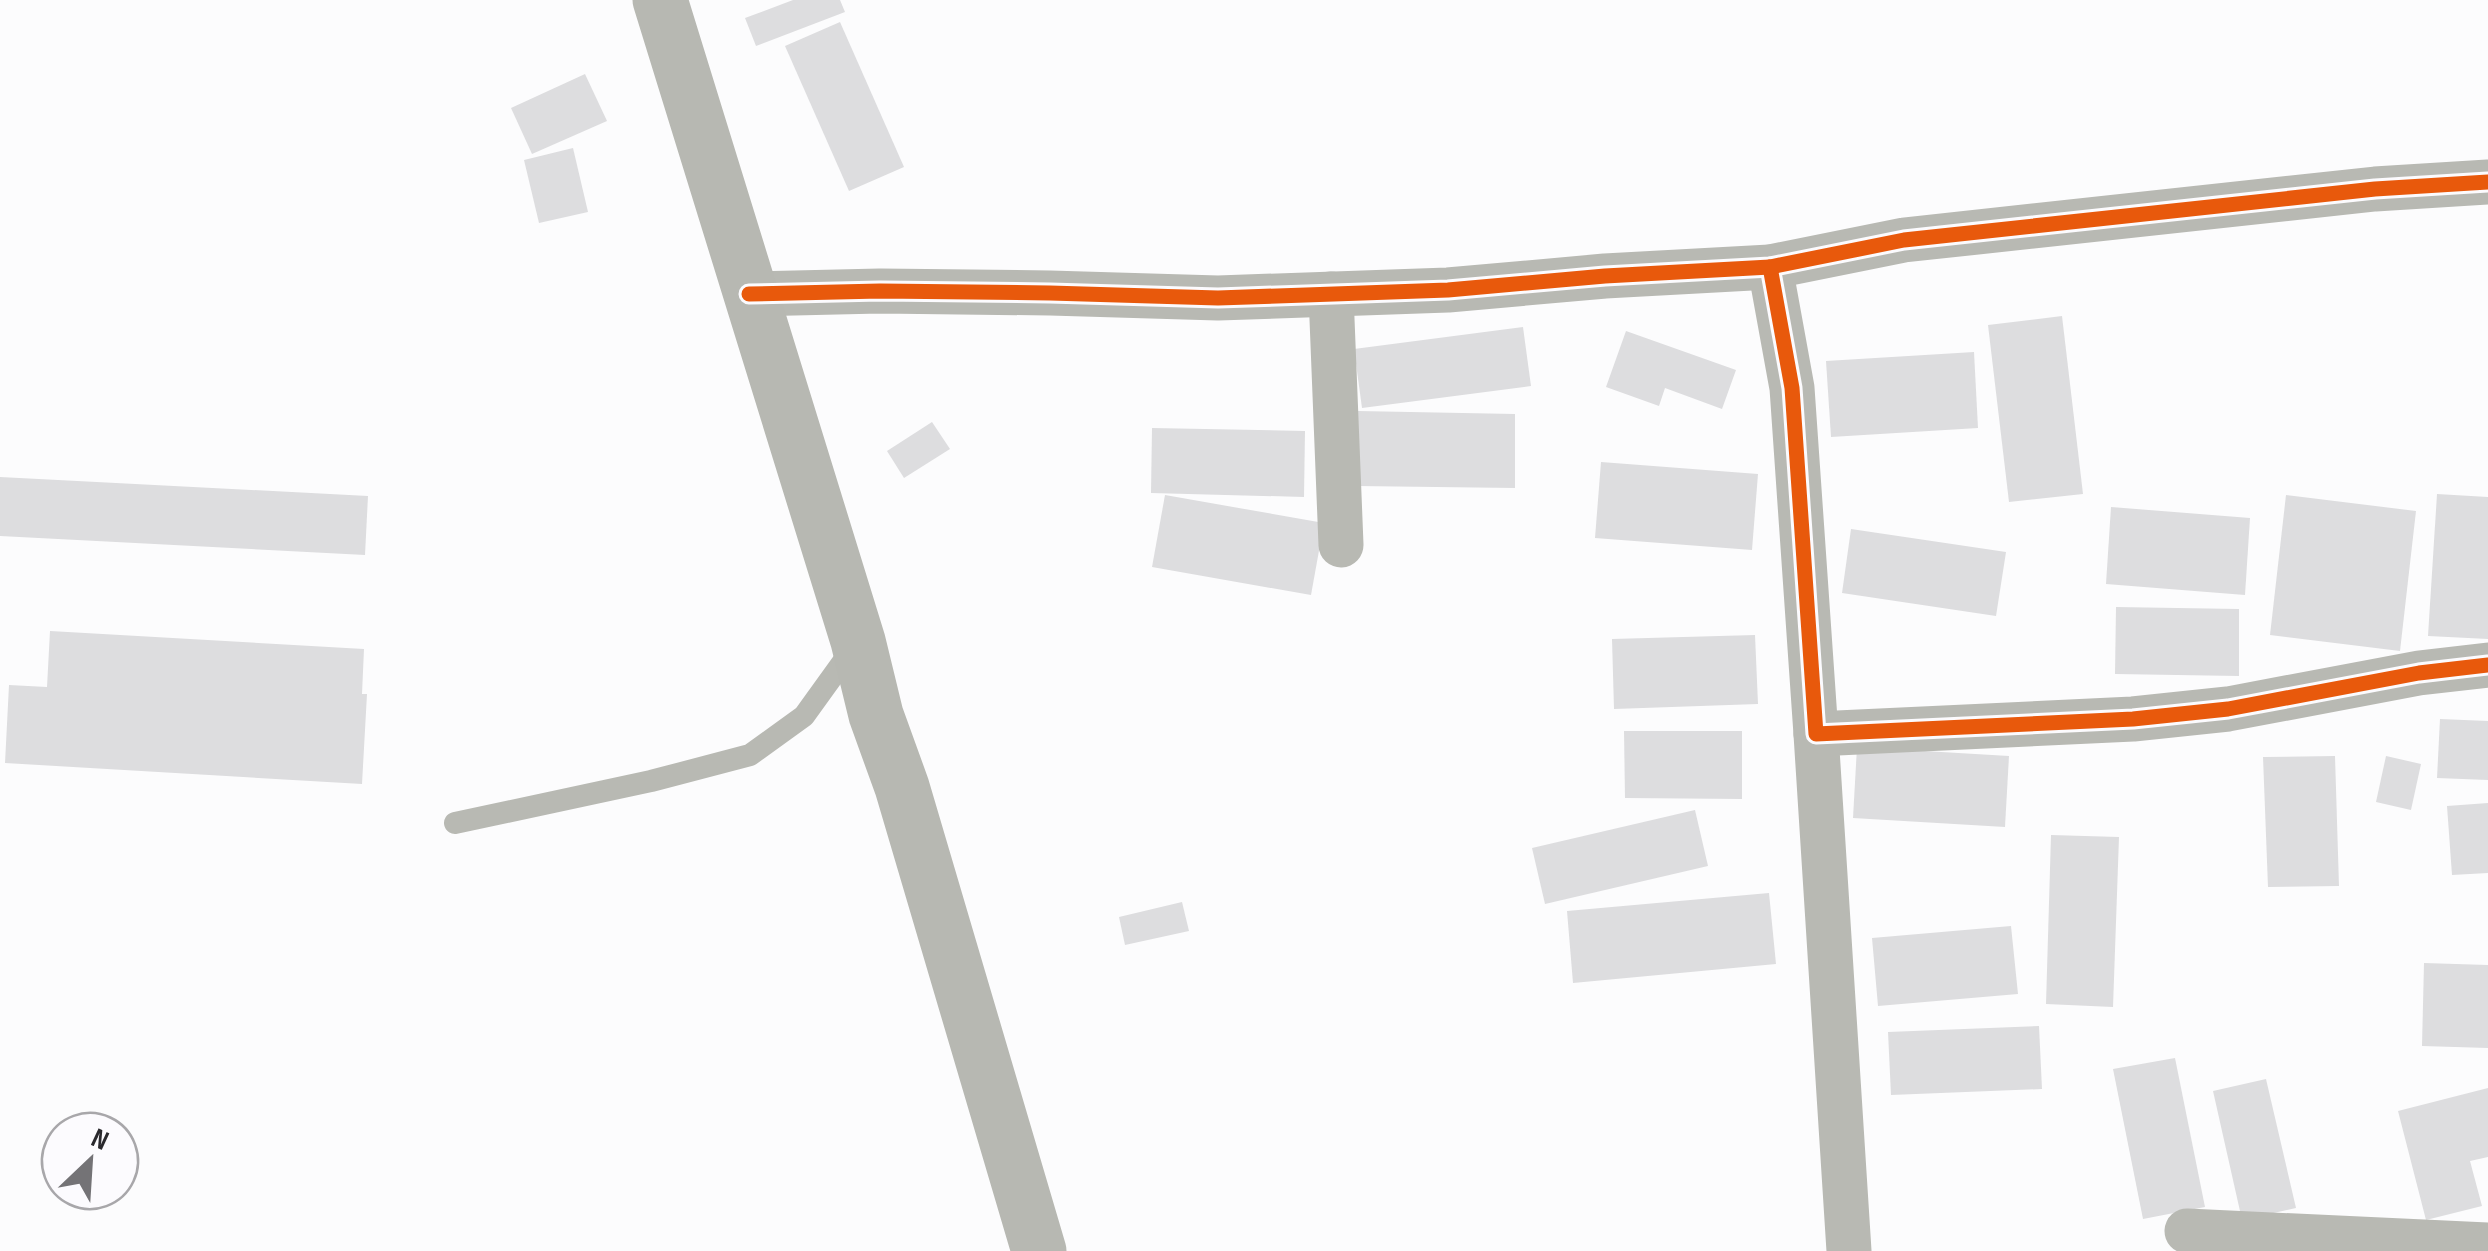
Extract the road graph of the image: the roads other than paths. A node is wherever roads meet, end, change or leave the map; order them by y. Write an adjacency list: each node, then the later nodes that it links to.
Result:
1 (660, 0): 4 (main road)
2 (2488, 182): 3 (street)
3 (1770, 266): 5 (street); 9 (street)
4 (749, 294): 5 (street); 7 (main road)
5 (1331, 294): 6 (street)
6 (1341, 545)
7 (858, 641): 10 (lane); 13 (main road)
8 (2488, 665): 9 (street)
9 (1816, 734): 14 (street)
10 (455, 823)
11 (2187, 1231): 12 (street)
12 (2488, 1245)
13 (1039, 1251)
14 (1849, 1251)

